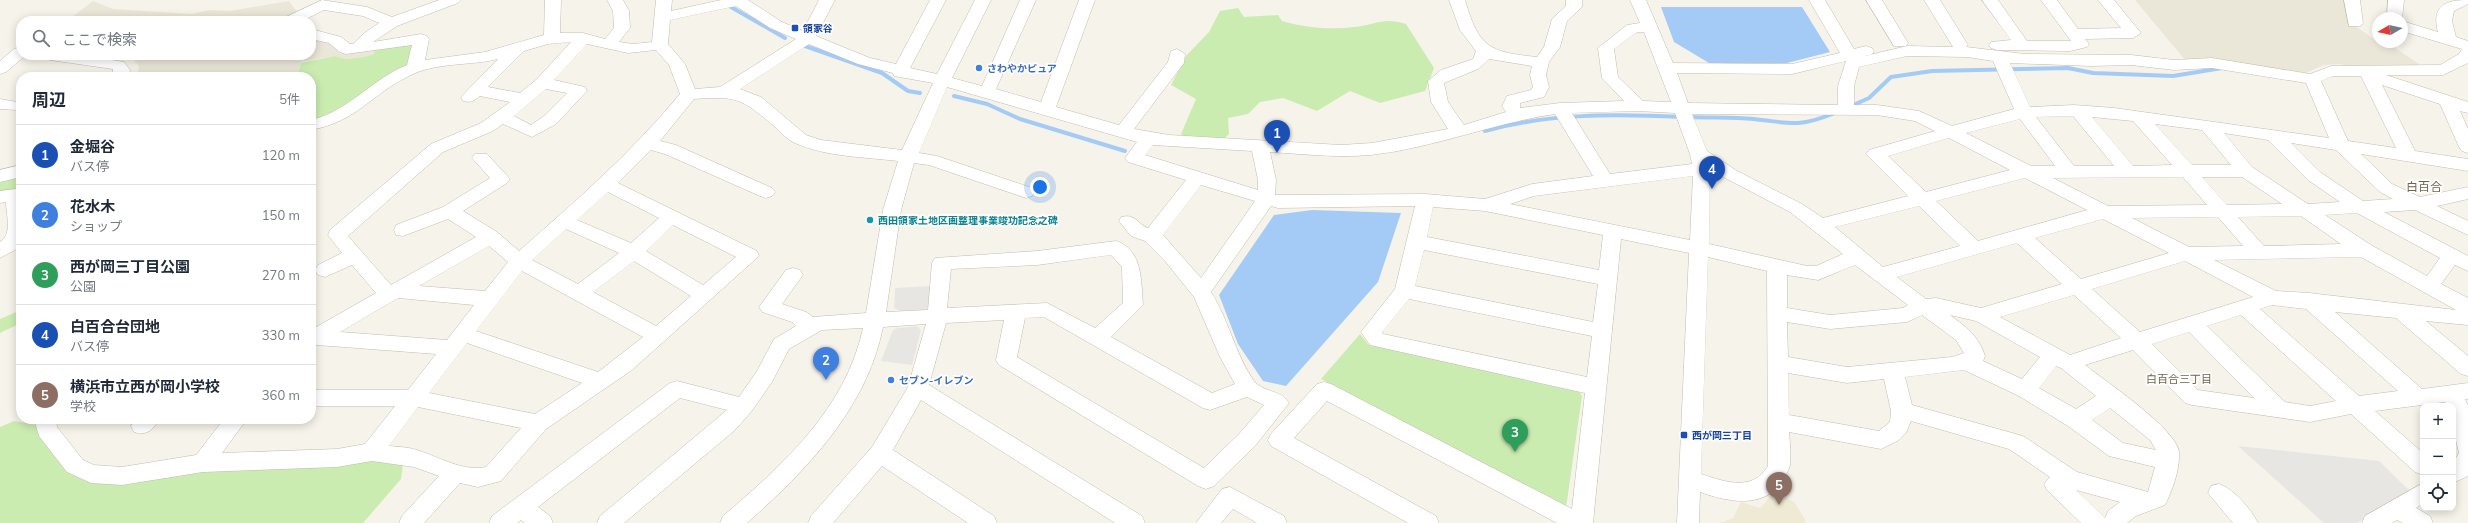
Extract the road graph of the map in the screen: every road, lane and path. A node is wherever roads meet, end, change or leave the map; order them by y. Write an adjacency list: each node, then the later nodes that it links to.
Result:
1 (452, 0): 26 (street)
2 (553, 0): 33 (street)
3 (615, 0): 37 (street)
4 (827, 0): 34 (street)
5 (938, 0): 58 (street)
6 (984, 0): 61 (street)
7 (1028, 0): 64 (street)
8 (1087, 0): 72 (street)
9 (1458, 0): 45 (street)
10 (1574, 0): 53 (street)
11 (1638, 0): 28 (street)
12 (1817, 0): 50 (street)
13 (1874, 0): 36 (street)
14 (1932, 0): 39 (street)
15 (1990, 0): 40 (street)
16 (2049, 0): 30 (street)
17 (2106, 0): 30 (street)
18 (2352, 0): 27 (street)
19 (2396, 0): 24 (street)
20 (2464, 0): 35 (street)
21 (738, 1): 23 (street); 34 (street)
22 (322, 3): 25 (street); 26 (street)
23 (664, 8): 38 (street)
24 (2395, 12)
25 (299, 16)
26 (392, 23): 44 (street)
27 (2355, 23)
28 (1649, 27): 55 (street); 68 (street)
29 (2408, 28): 35 (street)
30 (2076, 34): 40 (street)
31 (316, 35): 44 (street)
32 (582, 38): 33 (street); 37 (street); 62 (street)
33 (552, 39): 42 (street)
34 (807, 39): 58 (street); 63 (street)
35 (2450, 40): 41 (street)
36 (1900, 43): 39 (street); 50 (street)
37 (609, 44): 38 (street)
38 (660, 45): 65 (street)
39 (1960, 45): 40 (street)
40 (2022, 45)
41 (2468, 46)
42 (519, 47): 54 (street); 66 (street)
43 (0, 49): 46 (street)
44 (358, 49): 54 (street)
45 (1484, 50): 53 (street); 82 (street)
46 (16, 51)
47 (2468, 52): 59 (street)
48 (1178, 54): 81 (street)
49 (16, 55): 56 (street)
50 (1849, 55): 55 (street)
51 (1999, 58): 60 (street); 73 (street); 75 (street)
52 (84, 60): 57 (street)
53 (1541, 62): 76 (street)
54 (415, 67): 79 (street)
55 (1667, 68): 70 (street)
56 (0, 69)
57 (122, 72)
58 (900, 72): 61 (street)
59 (2368, 74): 60 (street); 67 (street); 91 (street)
60 (2312, 79): 87 (street)
61 (944, 81): 64 (street); 90 (street)
62 (543, 83): 66 (street); 77 (street)
63 (724, 92): 65 (street); 90 (street)
64 (988, 92): 72 (street)
65 (689, 94): 86 (street)
66 (524, 99): 77 (street)
67 (2447, 102): 71 (street); 89 (street)
68 (1638, 106): 69 (street); 70 (street)
69 (1560, 108): 76 (street); 103 (street)
70 (1680, 108): 73 (street); 93 (street)
71 (2468, 108)
72 (1047, 109): 81 (street)
73 (1846, 110): 83 (street)
74 (2078, 111): 75 (street); 78 (street); 95 (street)
75 (2024, 112): 83 (street); 99 (street)
76 (1516, 114): 82 (street)
77 (502, 117): 138 (street)
78 (2139, 117): 80 (street); 100 (street)
79 (316, 126)
80 (2208, 126): 84 (street); 96 (street)
81 (1123, 131): 85 (street)
82 (1460, 132): 88 (street)
83 (1953, 132): 98 (street); 109 (street)
84 (2273, 135): 87 (street); 114 (street)
85 (1148, 139): 88 (street); 102 (street)
86 (647, 144): 104 (street); 105 (street)
87 (2341, 146): 91 (street); 112 (street)
88 (1260, 147): 110 (street)
89 (2468, 147)
90 (909, 156): 106 (street); 166 (street)
91 (2409, 156): 94 (street)
92 (481, 158): 117 (street)
93 (1700, 162): 103 (street); 122 (street); 131 (street)
94 (2468, 165)
95 (2128, 171): 99 (street); 100 (street)
96 (2246, 171): 100 (street); 116 (street)
97 (16, 172): 101 (street)
98 (2026, 172): 99 (street); 109 (street); 118 (street)
99 (2070, 172)
100 (2188, 172): 115 (street)
101 (0, 176)
102 (1197, 178): 110 (street); 128 (street)
103 (1605, 181): 113 (street)
104 (606, 184): 119 (street); 120 (street)
105 (766, 192)
106 (1026, 192)
107 (2468, 193): 112 (street)
108 (0, 197): 126 (street)
109 (1922, 199): 122 (street); 132 (street)
110 (1266, 200): 111 (street); 150 (street)
111 (1418, 201): 113 (street); 130 (street)
112 (2418, 204): 114 (street); 123 (street)
113 (1485, 205): 125 (street)
114 (2360, 207): 116 (street); 140 (street)
115 (2222, 210): 116 (street); 118 (street); 136 (street)
116 (2302, 210): 133 (street)
117 (449, 211): 124 (street); 129 (street)
118 (2104, 212): 127 (street); 137 (street)
119 (672, 216): 135 (street); 153 (street)
120 (564, 221): 135 (street); 141 (street)
121 (1128, 221): 128 (street)
122 (1820, 225): 139 (street)
123 (2468, 229)
124 (403, 230)
125 (1613, 231): 131 (street); 146 (street)
126 (9, 234): 134 (street)
127 (2020, 235): 132 (street); 148 (street)
128 (1152, 236): 150 (street)
129 (490, 237): 141 (street); 151 (street)
130 (1417, 242): 146 (street); 149 (street)
131 (1698, 248): 142 (street); 209 (street)
132 (1974, 248): 145 (street)
133 (2364, 250): 136 (street); 147 (street)
134 (0, 251)
135 (633, 252): 152 (street); 153 (street)
136 (2260, 253): 137 (street)
137 (2188, 254): 148 (street); 154 (street)
138 (355, 255): 143 (street); 151 (street)
139 (1857, 256): 142 (street); 145 (street)
140 (2460, 260): 147 (street)
141 (520, 261): 152 (street); 155 (street)
142 (1777, 266): 162 (street)
143 (325, 270)
144 (792, 275): 168 (street)
145 (1880, 275): 157 (street)
146 (1608, 279): 169 (street)
147 (2430, 285): 159 (street)
148 (2077, 286): 163 (street); 174 (street)
149 (1404, 291): 169 (street); 182 (street)
150 (1201, 292): 184 (street)
151 (393, 293): 155 (street); 170 (street)
152 (578, 294): 171 (street)
153 (704, 295): 171 (street)
154 (2272, 298): 156 (street); 158 (street)
155 (490, 299): 175 (street)
156 (2309, 300): 160 (street); 188 (street)
157 (1922, 306): 162 (street); 163 (street); 177 (street)
158 (2244, 306): 167 (street); 191 (street)
159 (2468, 307)
160 (2401, 311): 165 (street); 179 (street)
161 (1016, 312): 164 (street); 173 (street); 184 (street)
162 (1776, 313): 178 (street)
163 (1981, 315): 176 (street)
164 (936, 316): 166 (street); 173 (street); 183 (street)
165 (2468, 318)
166 (874, 319): 168 (street); 221 (street)
167 (2191, 322): 174 (street); 193 (street)
168 (811, 327): 192 (street)
169 (1602, 331): 182 (street)
170 (316, 336)
171 (658, 336): 181 (street)
172 (316, 338): 175 (street)
173 (1096, 338): 184 (street)
174 (2136, 340): 176 (street); 193 (street)
175 (457, 341): 181 (street); 190 (street)
176 (2061, 358): 185 (street); 187 (street)
177 (1966, 362): 180 (street); 185 (street)
178 (1777, 363): 180 (street); 196 (street)
179 (2468, 368)
180 (1893, 372): 194 (street)
181 (600, 381): 197 (street)
182 (1596, 387): 228 (street)
183 (918, 388): 202 (street); 223 (street)
184 (1248, 388)
185 (2026, 390): 195 (street)
186 (2460, 392): 188 (street); 200 (street)
187 (2111, 397): 195 (street); 204 (street)
188 (2418, 397): 191 (street)
189 (316, 398): 190 (street)
190 (414, 398): 197 (street); 201 (street)
191 (2355, 405): 193 (street); 206 (street)
192 (744, 406): 214 (street); 220 (street)
193 (2279, 409)
194 (1904, 412): 196 (street); 213 (street)
195 (2076, 420): 204 (street)
196 (1778, 421): 209 (street)
197 (538, 423): 208 (street)
198 (46, 424): 205 (street)
199 (232, 424): 205 (street)
200 (2468, 449)
201 (372, 452): 205 (street); 208 (street)
202 (880, 453): 216 (street); 222 (street)
203 (2468, 458): 207 (street)
204 (2168, 461): 213 (street)
205 (203, 463)
206 (2420, 463)
207 (2456, 472)
208 (456, 473): 217 (street)
209 (1691, 480): 229 (street)
210 (2056, 484): 230 (street)
211 (2219, 493): 232 (street)
212 (2420, 494): 215 (street)
213 (2147, 500): 231 (street)
214 (521, 507): 218 (street); 219 (street)
215 (2396, 508): 233 (street); 234 (street)
216 (829, 520)
217 (410, 523)
218 (500, 523)
219 (542, 523)
220 (608, 523)
221 (731, 523)
222 (986, 523)
223 (1134, 523)
224 (1207, 523): 225 (street)
225 (1276, 523)
226 (1428, 523): 227 (street)
227 (1578, 523)
228 (1582, 523)
229 (1688, 523)
230 (2096, 523)
231 (2116, 523)
232 (2247, 523)
233 (2373, 523)
234 (2422, 523)

